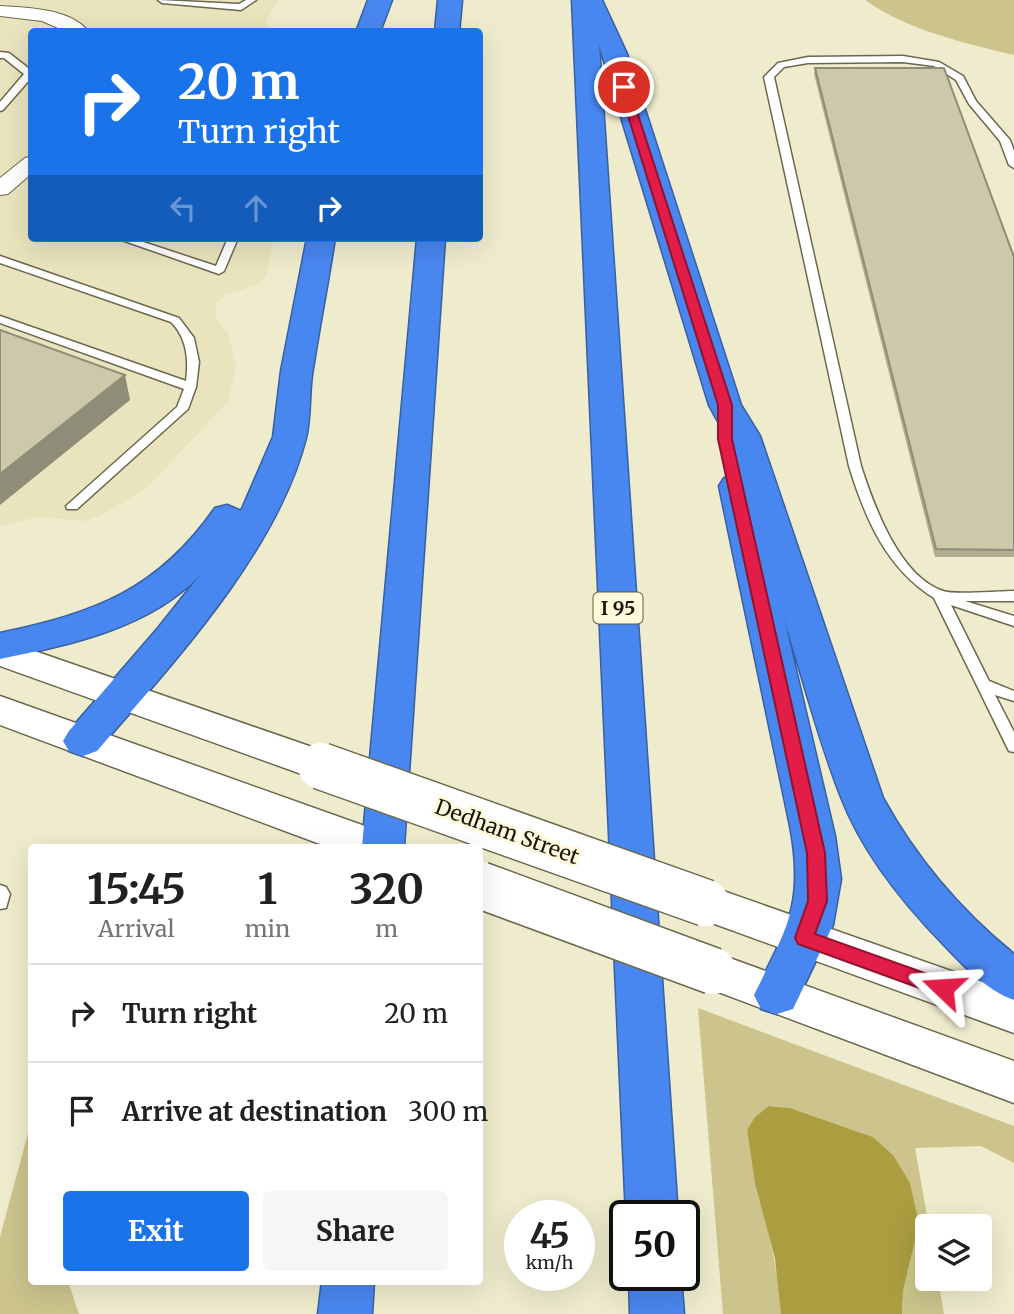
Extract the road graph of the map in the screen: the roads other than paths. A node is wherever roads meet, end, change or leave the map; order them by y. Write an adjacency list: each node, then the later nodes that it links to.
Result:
1 (162, 0): 2 (lane)
2 (251, 0)
3 (380, 0): 9 (highway)
4 (450, 0): 10 (highway)
5 (584, 0): 49 (highway, I 95)
6 (591, 0): 26 (highway)
7 (0, 11): 8 (street)
8 (75, 28)
9 (370, 28)
10 (447, 28)
11 (0, 55): 12 (lane)
12 (28, 73)
13 (28, 75): 14 (lane)
14 (0, 108)
15 (1014, 165): 28 (lane)
16 (28, 168): 17 (street)
17 (0, 189)
18 (133, 242): 19 (lane)
19 (231, 242)
20 (320, 242): 25 (highway)
21 (431, 242): 40 (highway)
22 (1, 261): 24 (lane)
23 (0, 319): 24 (lane)
24 (190, 387): 27 (lane)
25 (294, 391): 31 (highway); 34 (highway)
26 (725, 405): 44 (highway); 45 (highway)
27 (72, 506)
28 (940, 596): 29 (lane); 30 (lane); 33 (lane)
29 (1014, 596)
30 (1014, 621)
31 (0, 646)
32 (0, 652): 34 (main road, Dedham Street)
33 (982, 684): 35 (lane); 38 (lane)
34 (122, 696): 37 (highway); 44 (main road, Dedham Street, bridge)
35 (1014, 696)
36 (0, 710): 37 (main road)
37 (83, 741): 39 (main road)
38 (1014, 747)
39 (367, 844)
40 (383, 844)
41 (483, 887): 46 (main road, bridge)
42 (0, 891): 43 (lane)
43 (0, 903)
44 (805, 938): 46 (highway); 47 (main road, Dedham Street)
45 (1014, 981)
46 (777, 995): 48 (main road)
47 (1014, 1013)
48 (1014, 1082)
49 (651, 1200)
50 (348, 1285): 52 (highway)
51 (656, 1291): 53 (highway)
52 (345, 1314)
53 (657, 1314)

